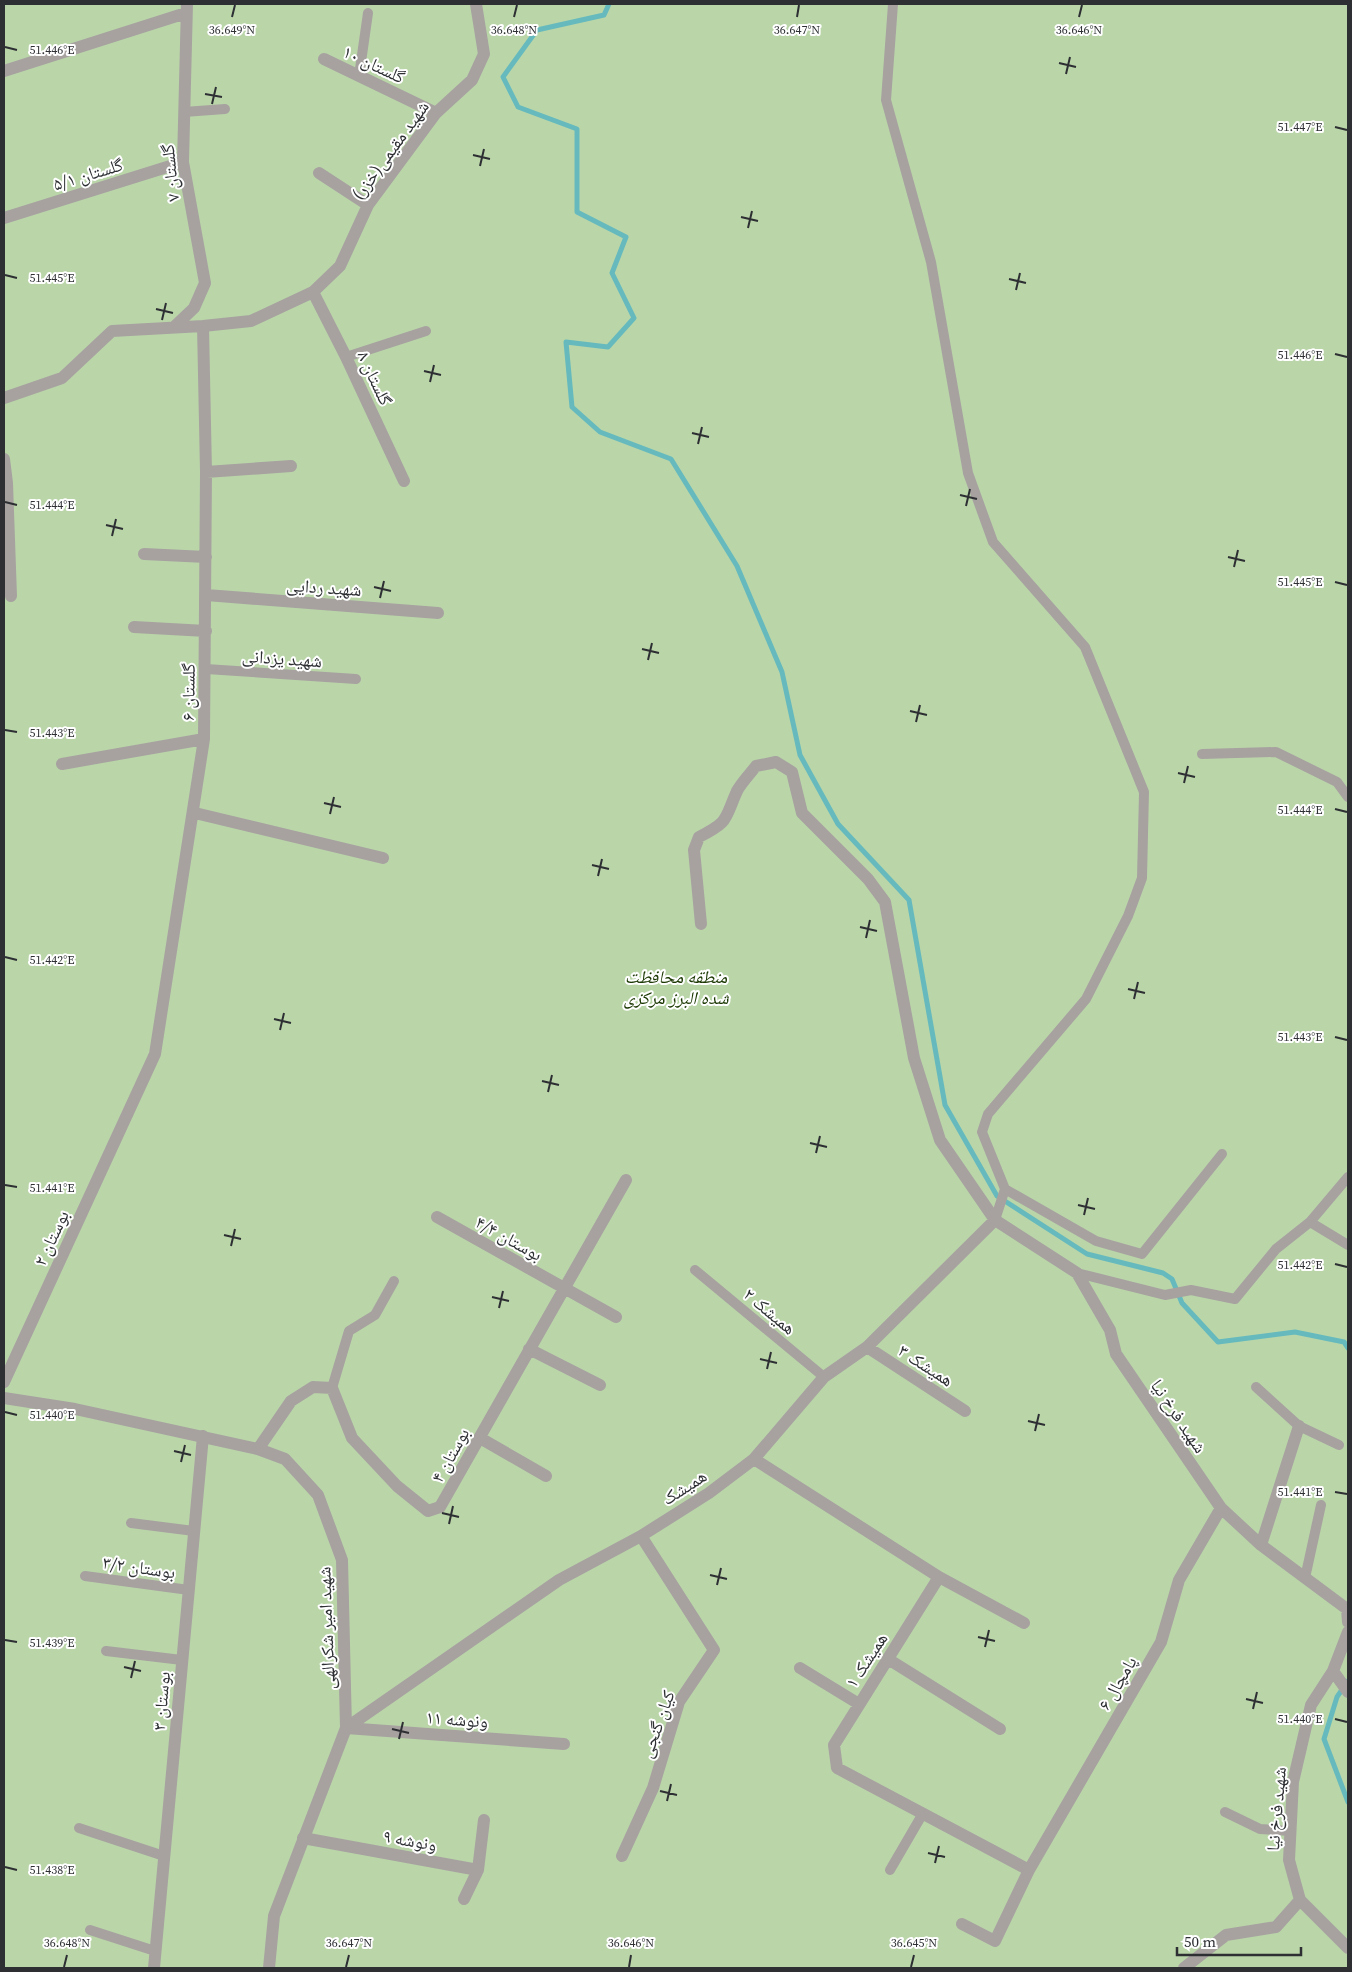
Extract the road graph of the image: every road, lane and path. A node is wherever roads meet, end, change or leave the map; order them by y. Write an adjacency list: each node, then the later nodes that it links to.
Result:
1 (476, 4): 10 (street, شهید مقیمی(‌خزر))
2 (893, 4): 45 (lane)
3 (186, 8): 6 (street); 9 (street, گلستان ۷)
4 (368, 13): 7 (lane)
5 (324, 60): 7 (street, گلستان ۱۰)
6 (4, 71)
7 (359, 76): 10 (street, گلستان ۱۰)
8 (225, 109): 9 (lane)
9 (184, 112): 11 (street, گلستان ۷)
10 (436, 113): 13 (street, شهید مقیمی(‌خزر))
11 (183, 162): 14 (street, گلستان ۵/۱); 16 (street, گلستان ۷)
12 (319, 173): 13 (street)
13 (368, 205): 15 (street, شهید مقیمی(‌خزر))
14 (4, 218)
15 (313, 292): 17 (street, شهید مقیمی(‌خزر)); 19 (street, گلستان ۸)
16 (175, 326): 17 (street, شهید مقیمی(‌خزر)); 20 (street, شهید مقیمی(‌خزر))
17 (203, 326): 23 (street, گلستان ۶)
18 (426, 331): 19 (lane)
19 (346, 357): 24 (street, گلستان ۸)
20 (4, 398)
21 (4, 460): 28 (street)
22 (291, 466): 23 (street)
23 (206, 472): 26 (street, گلستان ۶)
24 (404, 481)
25 (144, 554): 26 (street)
26 (206, 557): 27 (street, گلستان ۶)
27 (206, 595): 29 (street, شهید ردایی); 31 (street, گلستان ۶)
28 (11, 596)
29 (438, 613)
30 (134, 626): 31 (street)
31 (206, 631): 32 (street, گلستان ۶)
32 (206, 669): 33 (lane, شهید یزدانی); 34 (street, گلستان ۶)
33 (356, 679)
34 (204, 739): 36 (street); 38 (street, گلستان ۶)
35 (1202, 754): 37 (lane)
36 (62, 764)
37 (1348, 797)
38 (195, 813): 39 (street); 41 (street, گلستان ۶)
39 (383, 858)
40 (701, 924): 46 (street)
41 (155, 1054): 58 (street, بوستان ۲)
42 (1222, 1154): 45 (lane)
43 (1348, 1176): 48 (lane)
44 (626, 1180): 53 (street, بوستان ۴)
45 (1005, 1189): 46 (lane)
46 (997, 1215): 51 (street, شهید فرخ نیا); 55 (street, همیشک)
47 (437, 1217): 53 (street, بوستان ۴/۴)
48 (1310, 1222): 49 (lane); 51 (lane)
49 (1348, 1245)
50 (695, 1270): 57 (lane, همیشک ۲)
51 (1077, 1273): 72 (street, شهید فرخ نیا)
52 (394, 1281): 61 (lane)
53 (564, 1288): 54 (street, بوستان ۴/۴); 56 (street, بوستان ۴)
54 (616, 1317)
55 (867, 1347): 57 (street, همیشک); 63 (street, همیشک ۳)
56 (529, 1349): 59 (street); 66 (street, بوستان ۴)
57 (824, 1377): 69 (street, همیشک)
58 (4, 1382)
59 (600, 1385)
60 (1256, 1387): 64 (lane)
61 (332, 1388): 66 (street, بوستان ۴); 68 (street)
62 (4, 1398): 65 (street, شهید امیر شکرالهی)
63 (965, 1411)
64 (1299, 1426): 67 (lane); 76 (street)
65 (203, 1436): 68 (street, شهید امیر شکرالهی); 74 (street, بوستان ۳)
66 (480, 1438): 70 (street)
67 (1339, 1445)
68 (258, 1449): 91 (street, شهید امیر شکرالهی)
69 (754, 1459): 75 (street, همیشک); 78 (street)
70 (546, 1476)
71 (1321, 1505): 79 (lane)
72 (1221, 1508): 76 (street, شهید فرخ نیا); 104 (street, پامچال ۶)
73 (131, 1523): 74 (lane)
74 (194, 1531): 80 (street, بوستان ۳)
75 (641, 1536): 91 (street, همیشک); 101 (street, کیان گنجی)
76 (1261, 1545): 79 (street, شهید فرخ نیا)
77 (85, 1576): 80 (lane, بوستان ۳/۲)
78 (939, 1577): 82 (street); 85 (street, همیشک ۱)
79 (1305, 1578): 81 (street, شهید فرخ نیا)
80 (189, 1590): 86 (street, بوستان ۳)
81 (1348, 1622)
82 (1024, 1623)
83 (1348, 1632): 88 (street, شهید فرخ نیا)
84 (106, 1651): 86 (lane)
85 (888, 1659): 90 (street, همیشک ۱); 92 (street)
86 (182, 1660): 100 (street, بوستان ۳)
87 (800, 1668): 90 (street)
88 (1337, 1676): 89 (street); 98 (street, شهید فرخ نیا)
89 (1348, 1692)
90 (859, 1704): 95 (street, همیشک ۱)
91 (346, 1728): 93 (street, ونوشه ۱۱); 99 (street, شهید امیر شکرالهی)
92 (1000, 1729)
93 (564, 1744)
94 (1225, 1812): 98 (lane)
95 (922, 1815): 103 (lane); 104 (street, همیشک ۱)
96 (484, 1820): 102 (street)
97 (79, 1828): 100 (lane)
98 (1290, 1831): 106 (street, شهید فرخ نیا)
99 (303, 1838): 102 (street, ونوشه ۹); 112 (street, شهید امیر شکرالهی)
100 (164, 1856): 110 (street, بوستان ۳)
101 (622, 1856)
102 (478, 1870): 105 (street)
103 (890, 1870)
104 (1028, 1870): 107 (street, پامچال ۶)
105 (464, 1900)
106 (1300, 1900): 109 (street, شهید فرخ نیا); 113 (street)
107 (962, 1924)
108 (90, 1930): 110 (lane)
109 (1348, 1948)
110 (155, 1951): 111 (street, بوستان ۳)
111 (154, 1968)
112 (269, 1968)
113 (1184, 1968)

